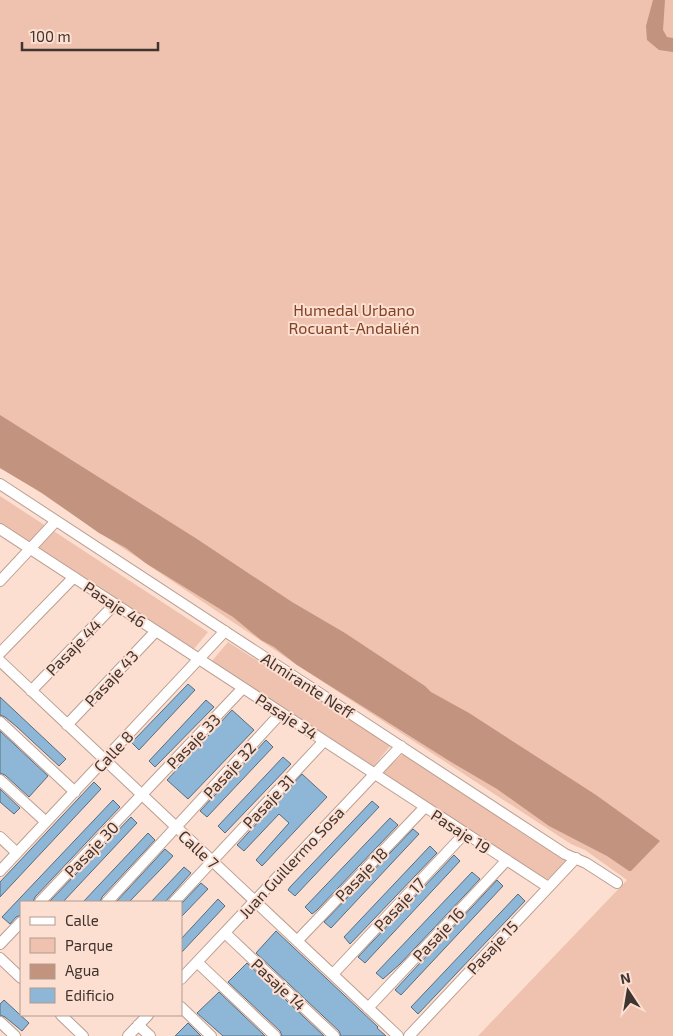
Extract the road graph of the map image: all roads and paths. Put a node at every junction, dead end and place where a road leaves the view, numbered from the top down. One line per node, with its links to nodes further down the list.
1 (0, 484): 2 (street, Almirante Neff)
2 (56, 521): 4 (street); 9 (street, Almirante Neff)
3 (0, 528): 4 (street, Pasaje 46)
4 (31, 548): 5 (street, Pasaje 46); 6 (street)
5 (74, 577): 7 (street, Pasaje 46); 10 (street)
6 (0, 581)
7 (115, 604): 8 (street, Pasaje 46); 14 (street, Pasaje 44)
8 (156, 631): 11 (street, Pasaje 46); 17 (street, Pasaje 43)
9 (225, 631): 11 (street, Calle 8); 19 (street, Almirante Neff)
10 (0, 654)
11 (200, 659): 13 (street, Pasaje 34); 20 (street, Calle 8)
12 (0, 662): 14 (street, Calle 7)
13 (243, 688): 15 (street, Pasaje 34); 24 (street, Pasaje 33)
14 (31, 691): 17 (street, Calle 7)
15 (281, 713): 18 (street, Pasaje 34); 27 (street, Pasaje 32)
16 (0, 722): 23 (street)
17 (67, 725): 20 (street, Calle 7)
18 (324, 741): 21 (street, Pasaje 34); 33 (street, Pasaje 31)
19 (400, 746): 21 (street, Juan Guillermo Sosa); 31 (street, Almirante Neff)
20 (104, 760): 23 (street, Calle 8); 24 (street, Calle 7)
21 (374, 774): 25 (street, Pasaje 19); 40 (street, Juan Guillermo Sosa)
22 (0, 780): 26 (street)
23 (75, 792): 26 (street, Calle 8)
24 (142, 795): 27 (street, Calle 7); 37 (street, Pasaje 30)
25 (425, 807): 28 (street, Pasaje 19); 43 (street, Pasaje 18)
26 (46, 822): 30 (street, Calle 8)
27 (176, 828): 33 (street, Calle 7); 38 (street, Pasaje 32)
28 (465, 833): 32 (street, Pasaje 19); 47 (street, Pasaje 17)
29 (0, 837): 30 (street)
30 (17, 853): 34 (street, Calle 8)
31 (576, 858): 35 (street, Almirante Neff); 36 (street, Pasaje 15)
32 (507, 860): 36 (street, Pasaje 19); 50 (street, Pasaje 16)
33 (213, 862): 39 (street, Pasaje 31); 40 (street, Calle 7)
34 (0, 871)
35 (617, 883)
36 (548, 887): 64 (street, Pasaje 15)
37 (41, 901)
38 (108, 901)
39 (175, 901)
40 (254, 901): 42 (street, Juan Guillermo Sosa); 43 (street, Calle 7)
41 (20, 923): 44 (street)
42 (225, 933): 46 (street, Juan Guillermo Sosa); 62 (street, Pasaje 14)
43 (297, 941): 47 (street, Calle 7)
44 (0, 944)
45 (0, 958): 48 (street)
46 (197, 962): 49 (street, Juan Guillermo Sosa); 61 (street)
47 (333, 974): 50 (street, Calle 7)
48 (20, 977)
49 (182, 978)
50 (368, 1008): 63 (street, Calle 7)
51 (182, 1009): 60 (street)
52 (64, 1016): 57 (street)
53 (147, 1016): 55 (street)
54 (0, 1022): 56 (street)
55 (138, 1025): 58 (street); 59 (street)
56 (15, 1036)
57 (83, 1036)
58 (128, 1036)
59 (150, 1036)
60 (211, 1036)
61 (275, 1036)
62 (334, 1036)
63 (398, 1036)
64 (408, 1036)

